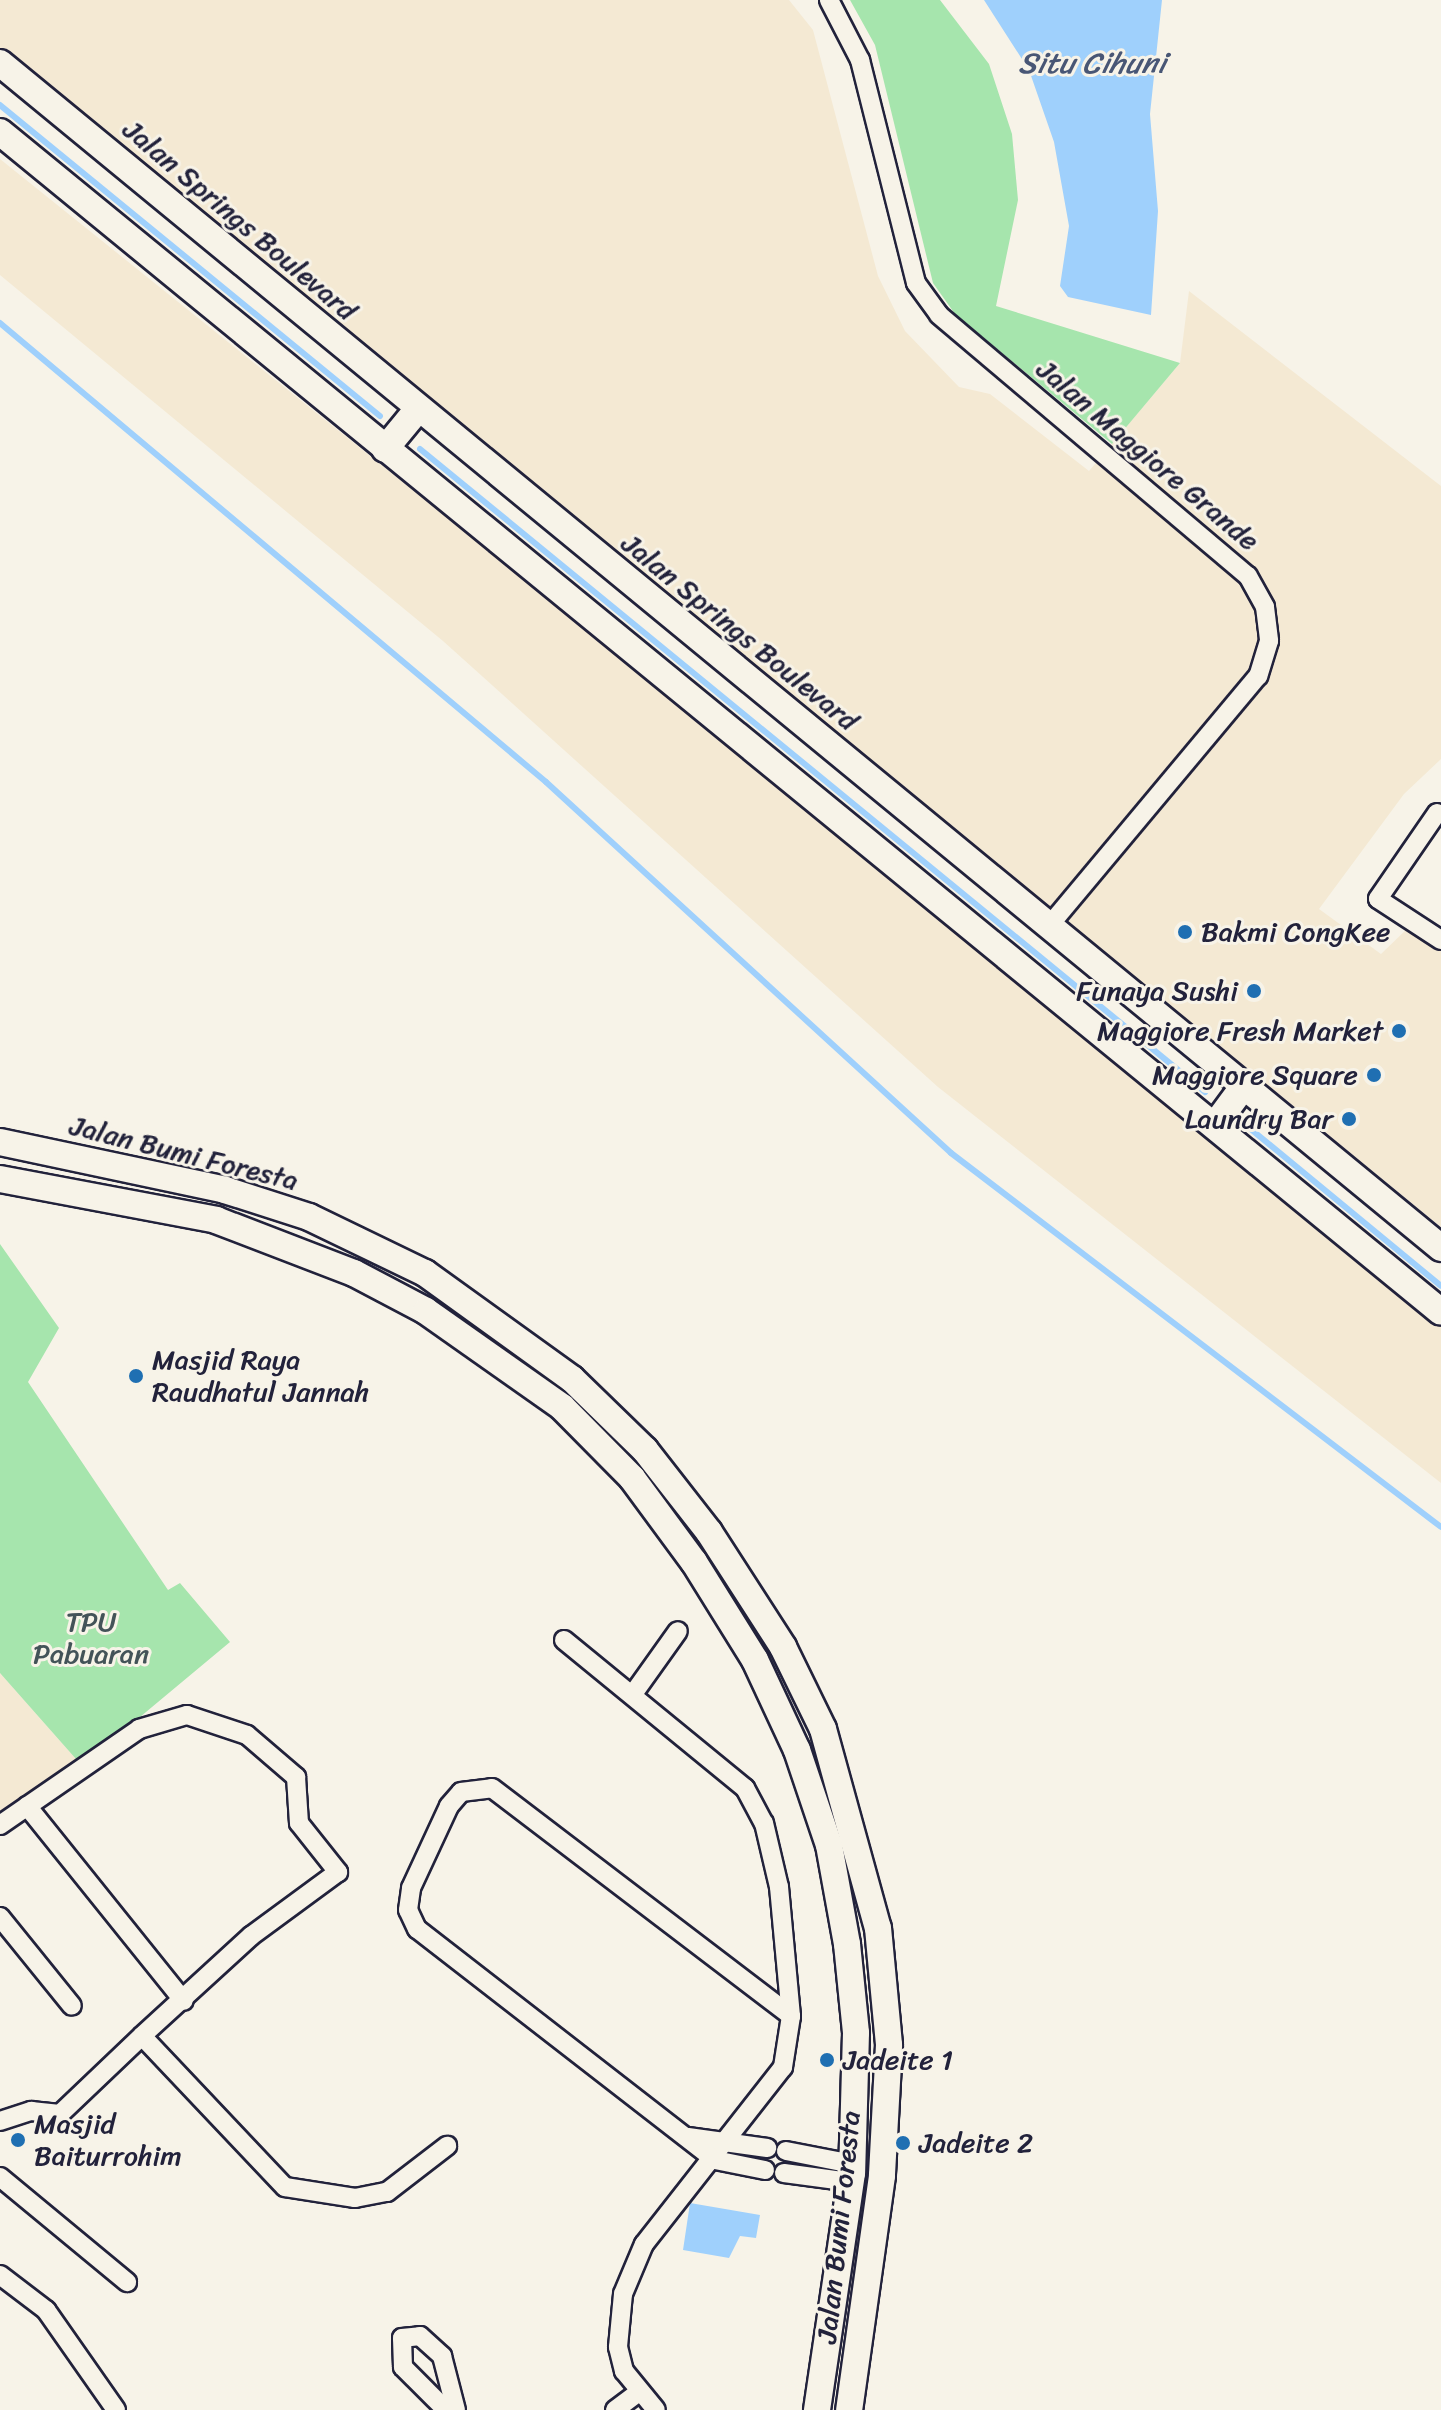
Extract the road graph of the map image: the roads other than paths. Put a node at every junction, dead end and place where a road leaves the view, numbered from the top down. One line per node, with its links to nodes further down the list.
1 (829, 0): 7 (street, Jalan Maggiore Grande)
2 (0, 63): 4 (main road, Jalan Springs Boulevard)
3 (0, 132): 5 (main road)
4 (418, 409): 5 (main road); 7 (main road, Jalan Springs Boulevard)
5 (385, 449): 10 (main road)
6 (1437, 813): 8 (street)
7 (1048, 927): 9 (main road, Jalan Springs Boulevard)
8 (1441, 940)
9 (1243, 1087): 10 (main road); 15 (main road, Jalan Springs Boulevard)
10 (1215, 1125): 16 (main road)
11 (0, 1142): 12 (main road, Jalan Bumi Foresta)
12 (120, 1167): 14 (main road); 37 (main road, Jalan Bumi Foresta)
13 (0, 1179): 14 (main road, Jalan Bumi Foresta)
14 (114, 1201): 36 (main road, Jalan Bumi Foresta)
15 (1441, 1248)
16 (1441, 1312)
17 (678, 1631): 19 (street)
18 (564, 1640): 19 (street)
19 (633, 1694): 25 (street)
20 (27, 1806): 21 (street); 23 (street); 23 (street)
21 (0, 1825)
22 (0, 1917): 24 (street)
23 (184, 2001): 26 (street)
24 (72, 2006)
25 (791, 2016): 28 (street); 29 (street)
26 (142, 2036): 27 (street); 30 (street)
27 (0, 2121)
28 (688, 2137): 29 (street); 33 (street)
29 (729, 2141): 31 (street); 33 (street)
30 (447, 2146)
31 (767, 2148)
32 (786, 2151): 36 (street)
33 (715, 2160): 34 (street); 41 (street)
34 (765, 2170)
35 (784, 2173): 36 (street)
36 (852, 2173): 37 (main road); 47 (main road, Jalan Bumi Foresta)
37 (882, 2176): 48 (main road, Jalan Bumi Foresta)
38 (0, 2177): 40 (street)
39 (0, 2275): 42 (street)
40 (127, 2282)
41 (640, 2391): 45 (street); 46 (street)
42 (116, 2410)
43 (446, 2410): 44 (street)
44 (456, 2410)
45 (615, 2410)
46 (656, 2410)
47 (817, 2410)
48 (849, 2410)

